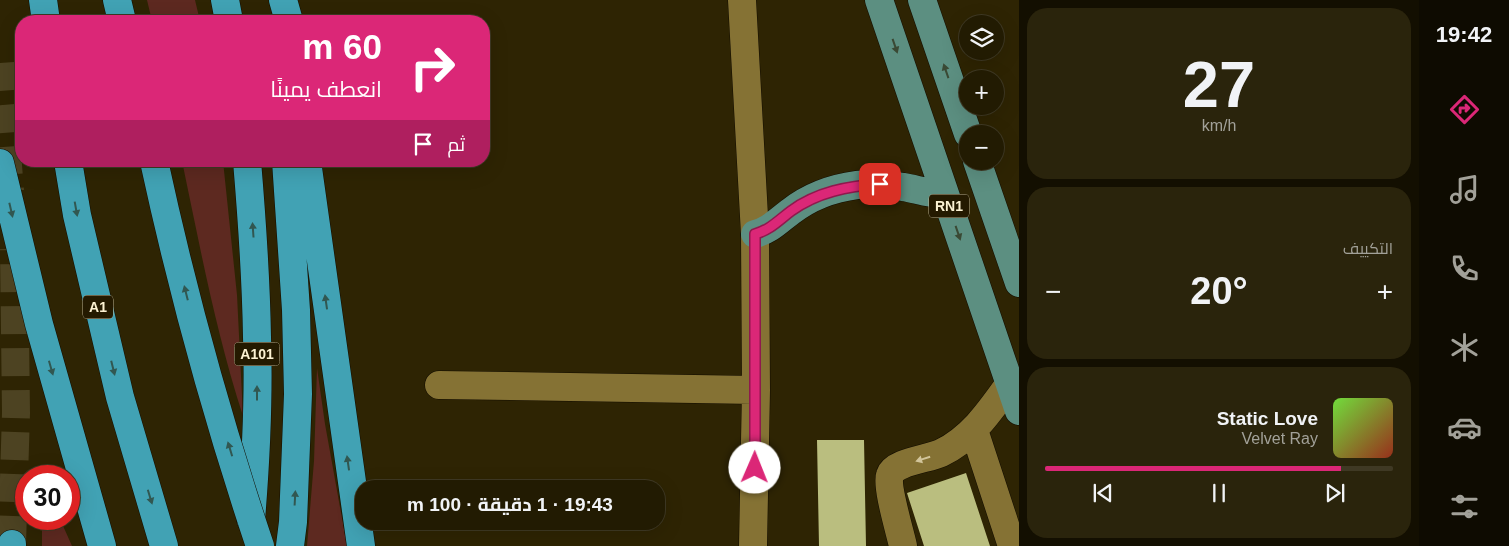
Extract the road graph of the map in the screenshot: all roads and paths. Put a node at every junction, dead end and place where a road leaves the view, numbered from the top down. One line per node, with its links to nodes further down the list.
1 (43, 0): 9 (highway)
2 (117, 0): 10 (highway)
3 (225, 0): 11 (highway)
4 (266, 0): 12 (highway)
5 (283, 0): 13 (highway)
6 (742, 0): 23 (street)
7 (879, 0): 22 (main road, RN1, one-way to 22)
8 (922, 0): 14 (main road, one-way to 8)
9 (45, 15)
10 (121, 15)
11 (228, 15)
12 (269, 15)
13 (287, 15)
14 (965, 125)
15 (0, 163): 31 (highway, one-way to 31)
16 (69, 167): 32 (highway, A1, one-way to 32)
17 (155, 167): 34 (highway, one-way to 17, bridge)
18 (247, 167): 33 (highway, A101, one-way to 18)
19 (286, 167): 35 (highway, one-way to 19)
20 (308, 167): 36 (highway, one-way to 20)
21 (981, 170): 24 (main road, RN1)
22 (944, 192): 23 (main road); 26 (main road, RN1, one-way to 26)
23 (755, 234): 28 (street)
24 (1011, 234): 25 (main road, RN1)
25 (1019, 283)
26 (1010, 383): 29 (main road, RN1); 30 (street)
27 (439, 385): 28 (street)
28 (756, 390): 37 (street)
29 (1019, 412)
30 (968, 436): 38 (street, one-way to 38); 39 (street); 40 (street)
31 (102, 546)
32 (164, 546)
33 (249, 546)
34 (260, 546)
35 (290, 546)
36 (360, 546)
37 (754, 546)
38 (903, 546)
39 (995, 546)
40 (1012, 546)

